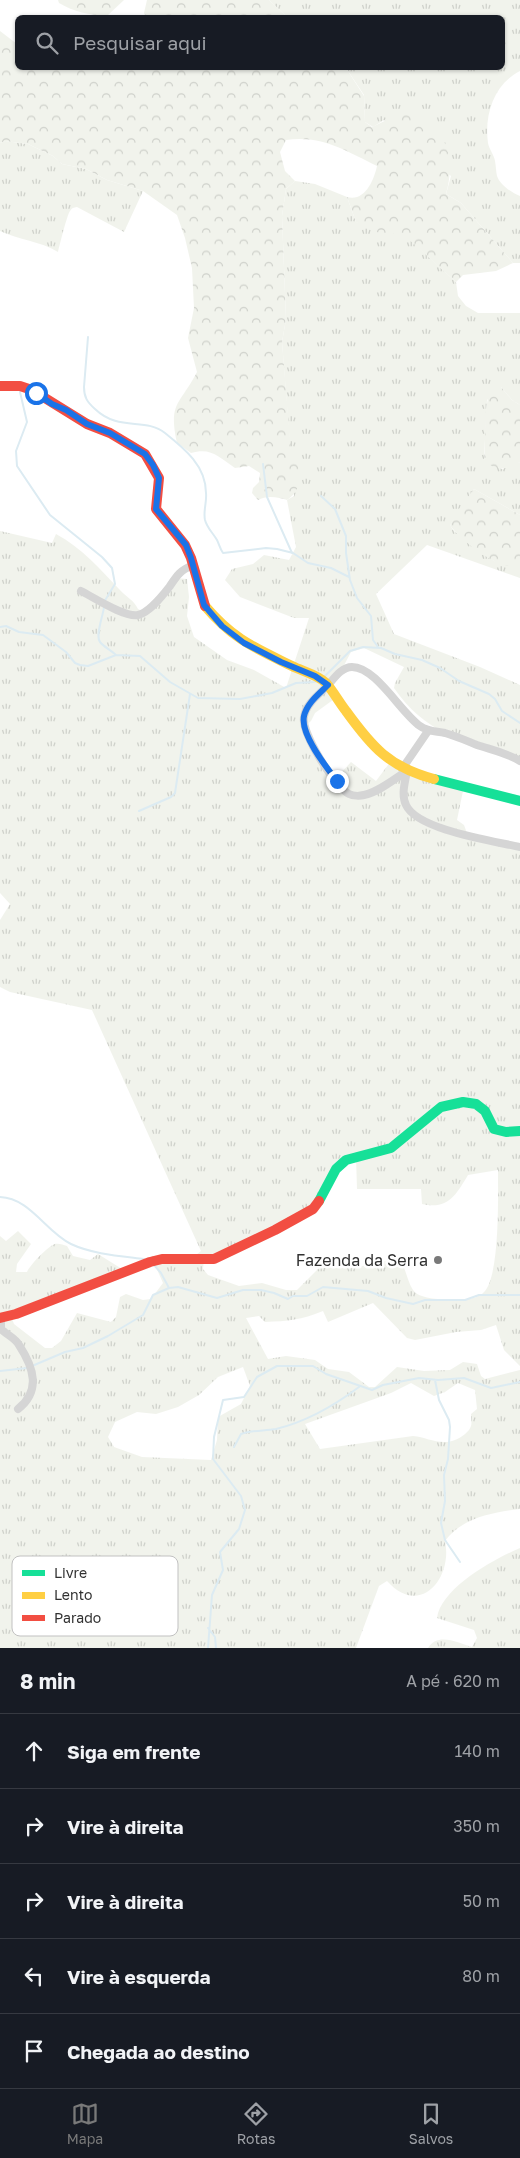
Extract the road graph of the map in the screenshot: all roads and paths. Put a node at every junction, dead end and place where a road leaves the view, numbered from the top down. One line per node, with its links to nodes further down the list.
1 (0, 386): 2 (street)
2 (192, 566): 3 (street); 4 (street)
3 (81, 591)
4 (328, 685): 5 (street); 7 (street); 7 (street)
5 (428, 731): 6 (street); 7 (street)
6 (520, 761)
7 (404, 770): 8 (street); 9 (street)
8 (520, 801)
9 (520, 847)
10 (520, 1131): 11 (street)
11 (0, 1318): 12 (street)
12 (18, 1409)

